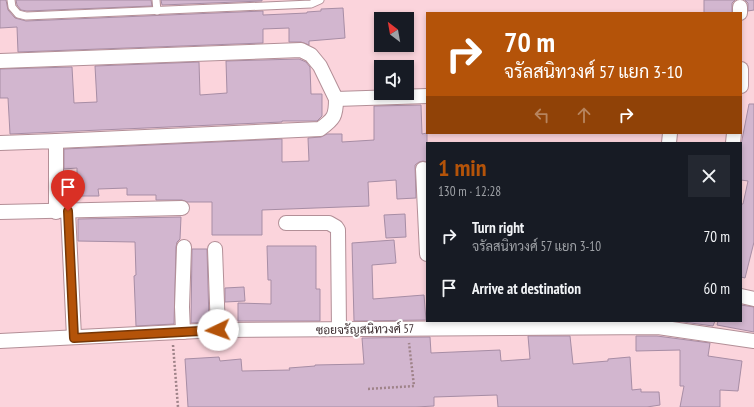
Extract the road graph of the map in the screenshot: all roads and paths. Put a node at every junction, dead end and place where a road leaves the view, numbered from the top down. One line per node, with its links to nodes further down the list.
1 (11, 0): 4 (lane)
2 (156, 0): 4 (lane)
3 (320, 0): 4 (lane)
4 (157, 11)
5 (0, 61): 6 (street)
6 (333, 91): 7 (street); 8 (street)
7 (426, 96)
8 (56, 141): 9 (street); 12 (street)
9 (0, 143)
10 (423, 169): 15 (street)
11 (182, 208): 12 (street)
12 (62, 211): 13 (street); 25 (street)
13 (0, 212)
14 (286, 223): 22 (street)
15 (426, 233)
16 (184, 247): 24 (street)
17 (215, 250): 23 (street)
18 (742, 296): 19 (street)
19 (754, 299)
20 (430, 325): 21 (street, ซอยจรัญสนิทวงศ์ 57); 27 (street, ซอยจรัญสนิทวงศ์ 57)
21 (407, 328): 22 (street, ซอยจรัญสนิทวงศ์ 57); 28 (path)
22 (339, 329): 23 (street, ซอยจรัญสนิทวงศ์ 57)
23 (218, 330): 24 (street, ซอยจรัญสนิทวงศ์ 57)
24 (177, 332): 25 (street, ซอยจรัญสนิทวงศ์ 57); 29 (path)
25 (74, 338): 26 (street, ซอยจรัญสนิทวงศ์ 57)
26 (0, 341)
27 (754, 342)
28 (368, 389)
29 (178, 407)

